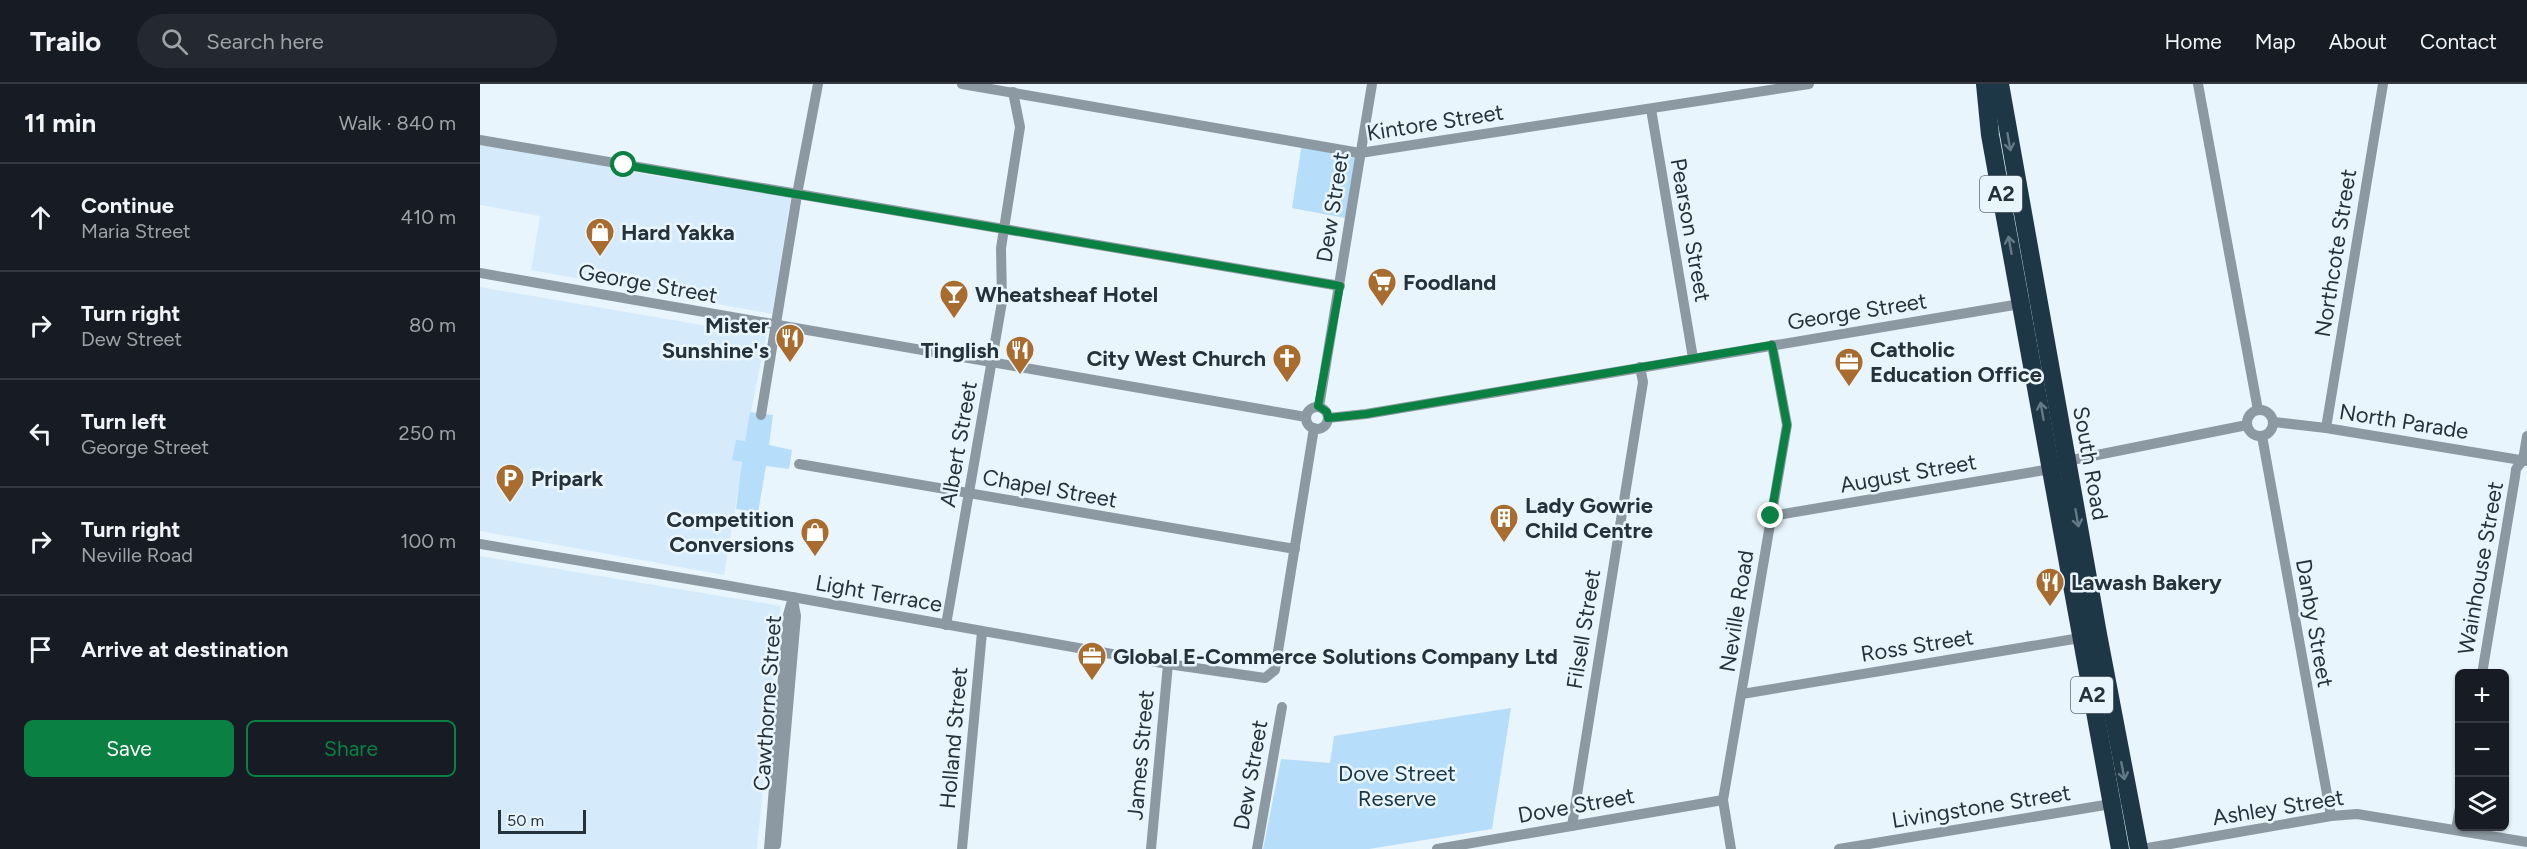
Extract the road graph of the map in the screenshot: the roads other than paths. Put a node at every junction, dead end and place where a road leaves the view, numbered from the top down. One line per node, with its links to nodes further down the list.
1 (818, 84): 13 (street)
2 (962, 84): 9 (street, Kintore Street)
3 (1372, 84): 12 (street, Dew Street)
4 (1809, 84): 10 (street, Kintore Street)
5 (1985, 84): 17 (highway, South Road / A2, one-way to 5)
6 (2000, 84): 17 (highway, South Road / A2, one-way to 17)
7 (2198, 84): 24 (street)
8 (2383, 84): 31 (street, Northcote Street)
9 (1009, 89): 12 (street, Kintore Street); 14 (street, Albert Street)
10 (1651, 108): 12 (street, Kintore Street); 20 (street, Pearson Street)
11 (480, 140): 13 (street)
12 (1360, 153): 16 (street, Dew Street)
13 (797, 194): 14 (street); 18 (street)
14 (1004, 230): 16 (street); 21 (street, Albert Street)
15 (480, 273): 18 (street, George Street)
16 (1340, 286): 23 (street, Dew Street)
17 (2029, 303): 19 (street, George Street); 36 (highway, South Road / A2)
18 (777, 325): 21 (street, George Street); 25 (street)
19 (1772, 345): 20 (street, George Street); 38 (street, Neville Road)
20 (1693, 358): 22 (street, George Street)
21 (993, 362): 26 (street, George Street); 37 (street, Albert Street)
22 (1640, 368): 27 (street, George Street); 52 (street, Filsell Street)
23 (1318, 406): 26 (street); 27 (street)
24 (2258, 410): 28 (street); 29 (street)
25 (761, 415)
26 (1306, 417): 30 (street)
27 (1328, 418): 30 (street)
28 (2274, 422): 31 (street, North Parade); 32 (street)
29 (2247, 425): 32 (street); 36 (street)
30 (1314, 428): 40 (street)
31 (2326, 428): 34 (street, North Parade)
32 (2262, 436): 51 (street, Danby Street)
33 (2527, 436): 34 (street, Wainhouse Street)
34 (2525, 460): 46 (street, Wainhouse Street)
35 (799, 464): 37 (street, Chapel Street)
36 (2059, 465): 38 (street, August Street); 44 (highway, South Road / A2)
37 (970, 494): 40 (street, Chapel Street); 42 (street, Albert Street)
38 (1771, 516): 47 (street, Neville Road)
39 (480, 544): 41 (street, Light Terrace)
40 (1295, 549): 45 (street, Light Terrace)
41 (793, 597): 42 (street, Light Terrace); 56 (street, Cawthorne Street); 57 (street, Cawthorne Street)
42 (946, 625): 43 (street, Light Terrace)
43 (982, 632): 45 (street, Light Terrace); 58 (street, Holland Street)
44 (2090, 636): 47 (street, Ross Street); 50 (highway, South Road / A2)
45 (1168, 664): 59 (street, James Street)
46 (2483, 669)
47 (1742, 694): 49 (street, Neville Road)
48 (1282, 707): 60 (street, Dew Street)
49 (1723, 800): 52 (street, Dove Street); 62 (street, Neville Road)
50 (2120, 803): 63 (street, Livingstone Street); 64 (highway, South Road / A2); 65 (highway, South Road / A2)
51 (2331, 816): 53 (street, Ashley Street); 65 (street, Ashley Street)
52 (1572, 826): 61 (street, Dove Street)
53 (2455, 830)
54 (2462, 831): 55 (street, Ashley Street)
55 (2527, 842)
56 (769, 849)
57 (776, 849)
58 (962, 849)
59 (1151, 849)
60 (1257, 849)
61 (1437, 849)
62 (1731, 849)
63 (1839, 849)
64 (2120, 849)
65 (2141, 849)

